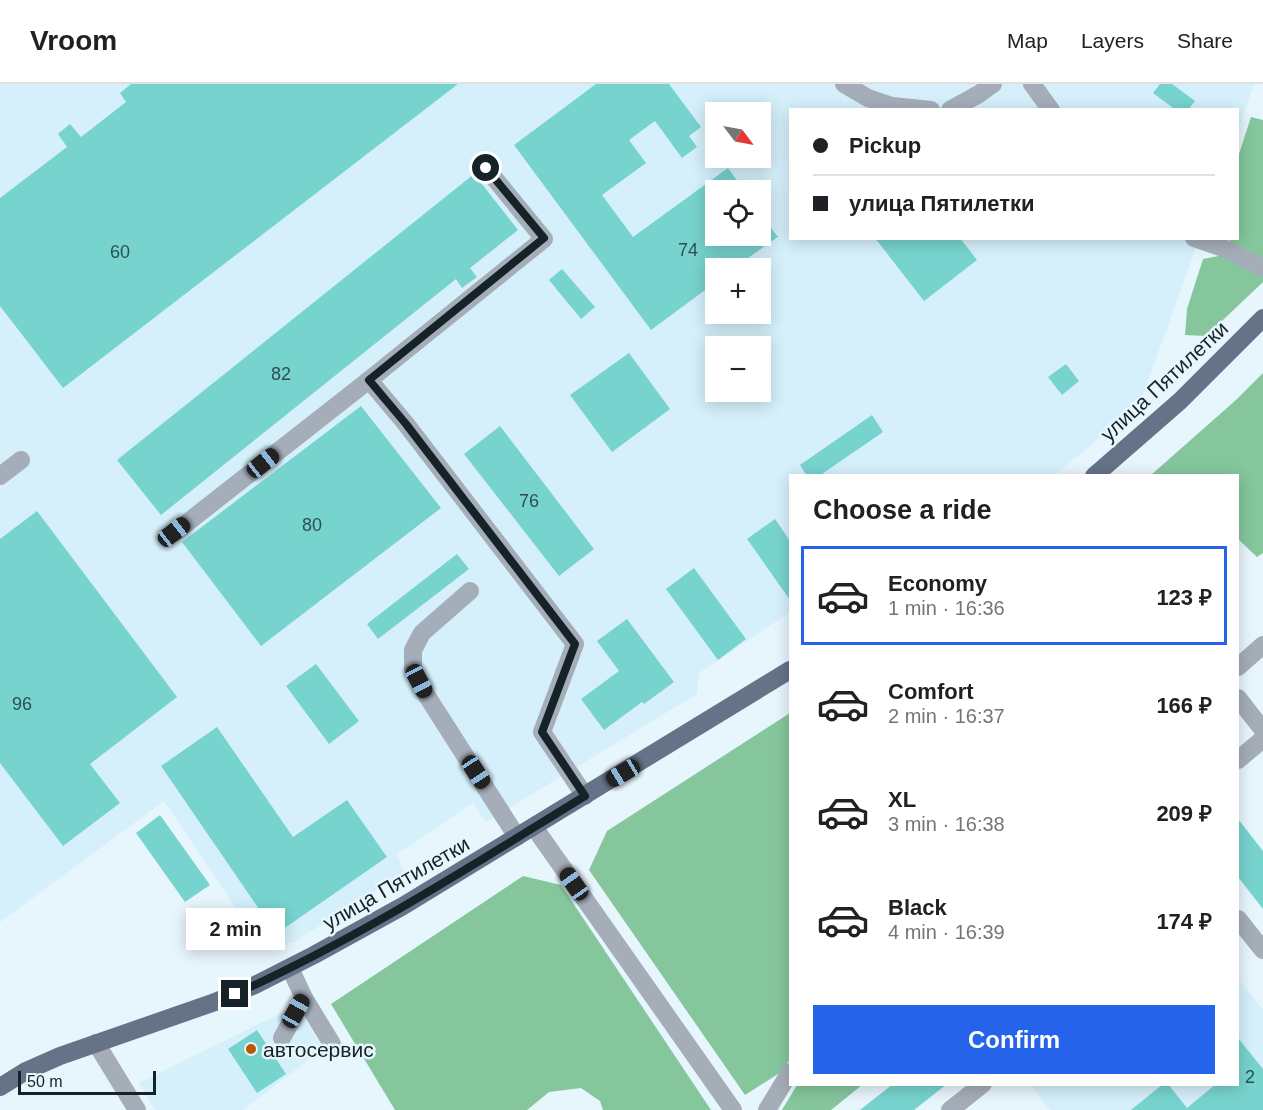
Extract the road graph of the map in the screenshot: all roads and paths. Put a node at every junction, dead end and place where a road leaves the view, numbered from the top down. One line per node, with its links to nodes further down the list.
1 (844, 84): 4 (street)
2 (993, 84): 5 (street)
3 (1032, 84): 6 (street)
4 (912, 108)
5 (954, 108)
6 (1050, 108)
7 (486, 168): 11 (street)
8 (1200, 240): 9 (street)
9 (1263, 268)
10 (1263, 318): 13 (main road, улица Пятилетки)
11 (369, 380): 15 (street); 24 (street)
12 (21, 460): 14 (street)
13 (1096, 474)
14 (0, 476)
15 (174, 532)
16 (470, 591): 26 (street)
17 (1263, 645): 18 (street)
18 (1239, 666)
19 (789, 671): 24 (main road, улица Пятилетки)
20 (1239, 699): 21 (street)
21 (1263, 730)
22 (1263, 739): 23 (street)
23 (1239, 759)
24 (585, 796): 25 (main road, улица Пятилетки)
25 (534, 827): 26 (main road, улица Пятилетки); 38 (street)
26 (517, 837): 29 (main road, улица Пятилетки)
27 (1239, 920): 28 (street)
28 (1263, 950)
29 (290, 968): 30 (street); 32 (main road, улица Пятилетки)
30 (304, 998): 31 (street); 33 (street)
31 (282, 1038)
32 (96, 1043): 36 (main road, улица Пятилетки); 37 (street)
33 (332, 1044)
34 (789, 1074): 39 (street)
35 (980, 1086): 40 (street)
36 (0, 1087)
37 (137, 1110)
38 (733, 1110)
39 (767, 1110)
40 (950, 1110)

